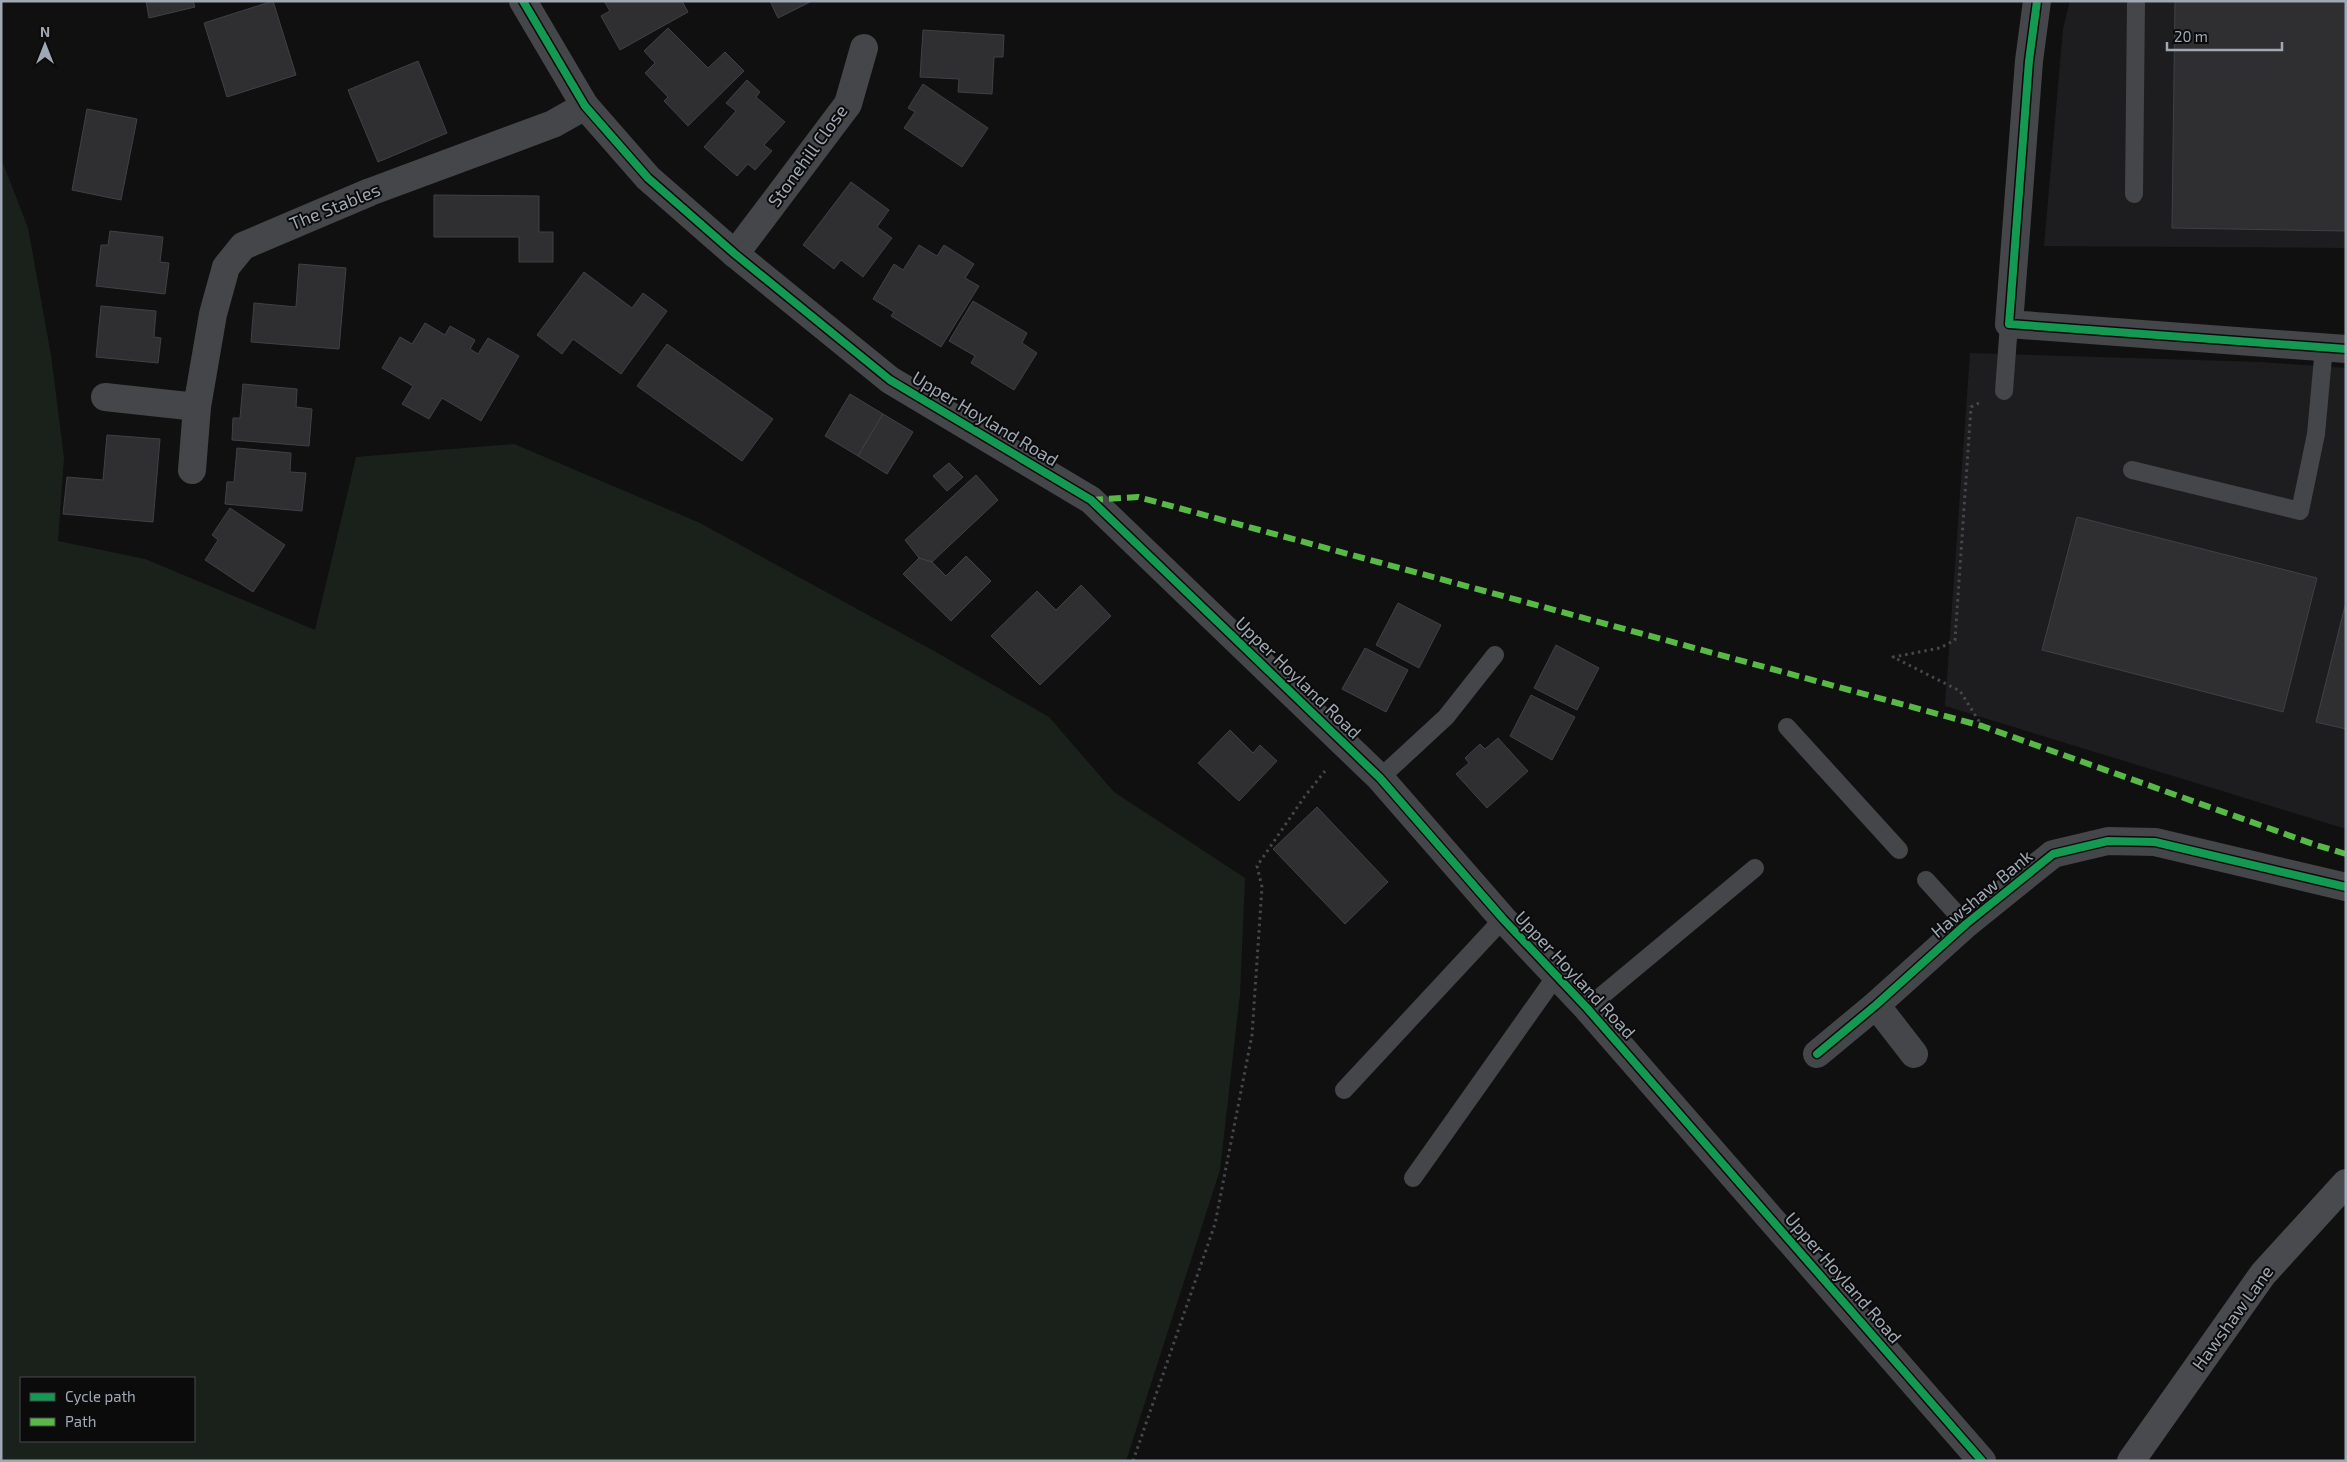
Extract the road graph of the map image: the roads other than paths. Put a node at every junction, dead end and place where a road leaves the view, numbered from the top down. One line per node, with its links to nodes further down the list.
1 (524, 1): 5 (street, Upper Hoyland Road)
2 (2037, 1): 8 (street)
3 (2136, 1): 6 (lane)
4 (864, 48): 7 (street, Stonehill Close)
5 (584, 106): 7 (street, Upper Hoyland Road); 12 (street, The Stables)
6 (2134, 194)
7 (735, 254): 17 (street, Upper Hoyland Road)
8 (2009, 324): 9 (street); 10 (lane)
9 (2335, 348): 14 (lane)
10 (2004, 391)
11 (105, 397): 12 (street)
12 (197, 407): 13 (street, The Stables)
13 (192, 470)
14 (2132, 470)
15 (1495, 655): 17 (lane)
16 (1787, 727): 18 (lane)
17 (1380, 778): 22 (street, Upper Hoyland Road)
18 (1899, 850)
19 (1755, 868): 26 (lane)
20 (1926, 880): 23 (lane)
21 (2346, 887): 23 (street, Hawshaw Bank)
22 (1503, 919): 24 (street, Upper Hoyland Road); 29 (lane)
23 (1966, 924): 25 (street, Hawshaw Bank)
24 (1556, 976): 26 (street, Upper Hoyland Road); 30 (lane)
25 (1876, 1005): 27 (street, Hawshaw Bank); 28 (street)
26 (1587, 1008): 32 (street, Upper Hoyland Road)
27 (1817, 1054)
28 (1914, 1054)
29 (1344, 1090)
30 (1413, 1178)
31 (2346, 1183): 33 (main road, Hawshaw Lane)
32 (1982, 1461)
33 (2131, 1461)

